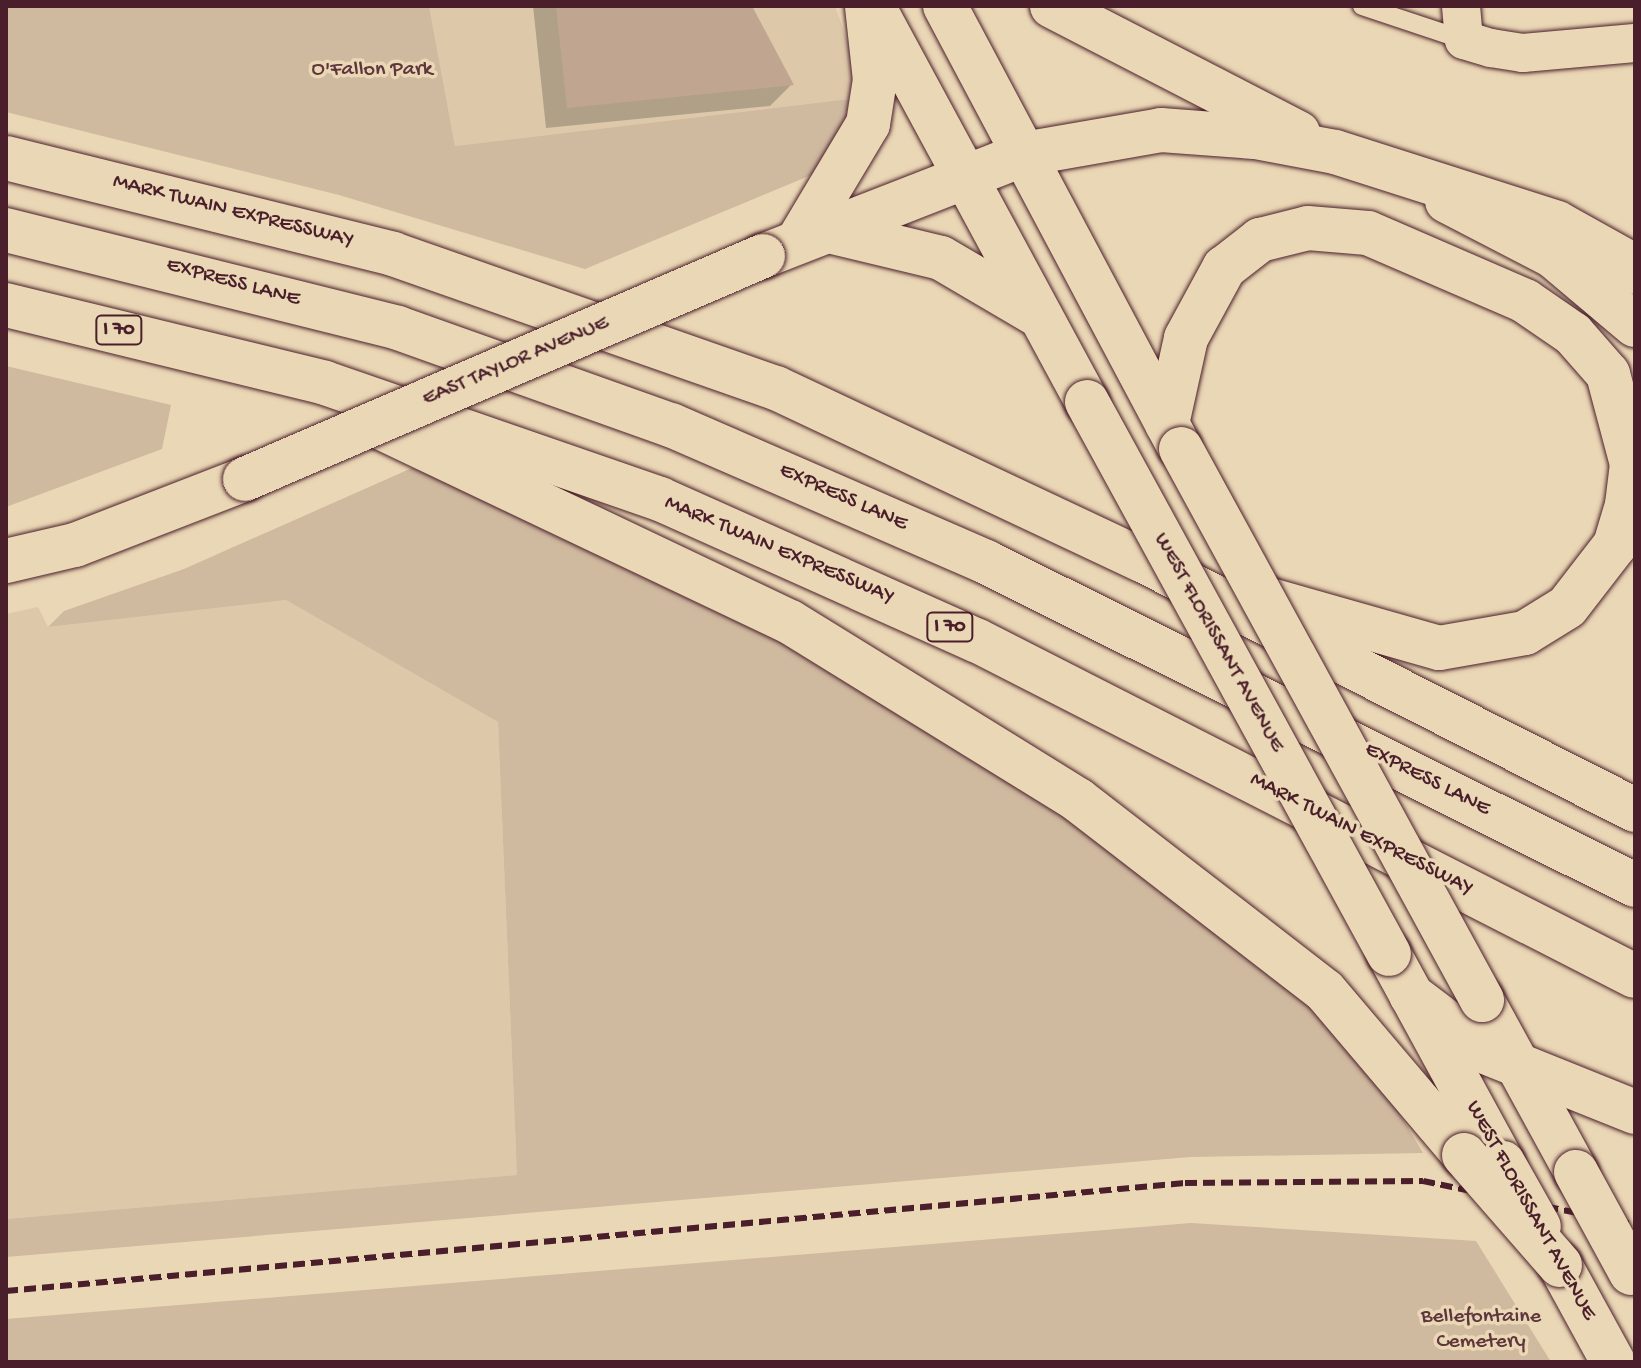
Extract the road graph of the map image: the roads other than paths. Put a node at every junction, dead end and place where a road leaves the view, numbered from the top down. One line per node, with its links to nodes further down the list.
1 (867, 6): 14 (main road)
2 (873, 6): 11 (main road, WEST FLORISSANT AVENUE)
3 (945, 6): 9 (main road)
4 (1052, 6): 8 (main road)
5 (1362, 6): 6 (lane)
6 (1462, 23): 7 (street)
7 (1635, 43)
8 (1335, 152): 9 (main road, EAST TAYLOR AVENUE); 12 (main road)
9 (1024, 154): 11 (main road, EAST TAYLOR AVENUE); 20 (main road)
10 (6, 158): 21 (main road, MARK TWAIN EXPRESSWAY)
11 (963, 175): 14 (main road, EAST TAYLOR AVENUE); 17 (main road, WEST FLORISSANT AVENUE)
12 (1409, 181): 15 (main road); 18 (main road)
13 (6, 230): 24 (main road, EXPRESS LANE)
14 (796, 242): 17 (main road); 22 (main road, EAST TAYLOR AVENUE, bridge)
15 (1632, 267)
16 (6, 305): 19 (main road, MARK TWAIN EXPRESSWAY / I 70)
17 (1040, 316): 26 (main road, WEST FLORISSANT AVENUE, bridge)
18 (1635, 325)
19 (231, 357): 25 (main road, MARK TWAIN EXPRESSWAY / I 70); 29 (main road)
20 (1174, 437): 21 (main road); 27 (main road, bridge)
21 (1142, 560): 23 (main road, MARK TWAIN EXPRESSWAY)
22 (6, 561)
23 (1635, 810)
24 (1635, 885)
25 (1635, 976)
26 (1411, 995): 27 (main road); 29 (main road, WEST FLORISSANT AVENUE)
27 (1518, 1068): 28 (main road); 30 (main road, bridge)
28 (1635, 1112)
29 (1484, 1159): 31 (main road, WEST FLORISSANT AVENUE, bridge)
30 (1633, 1278)
31 (1613, 1362)

